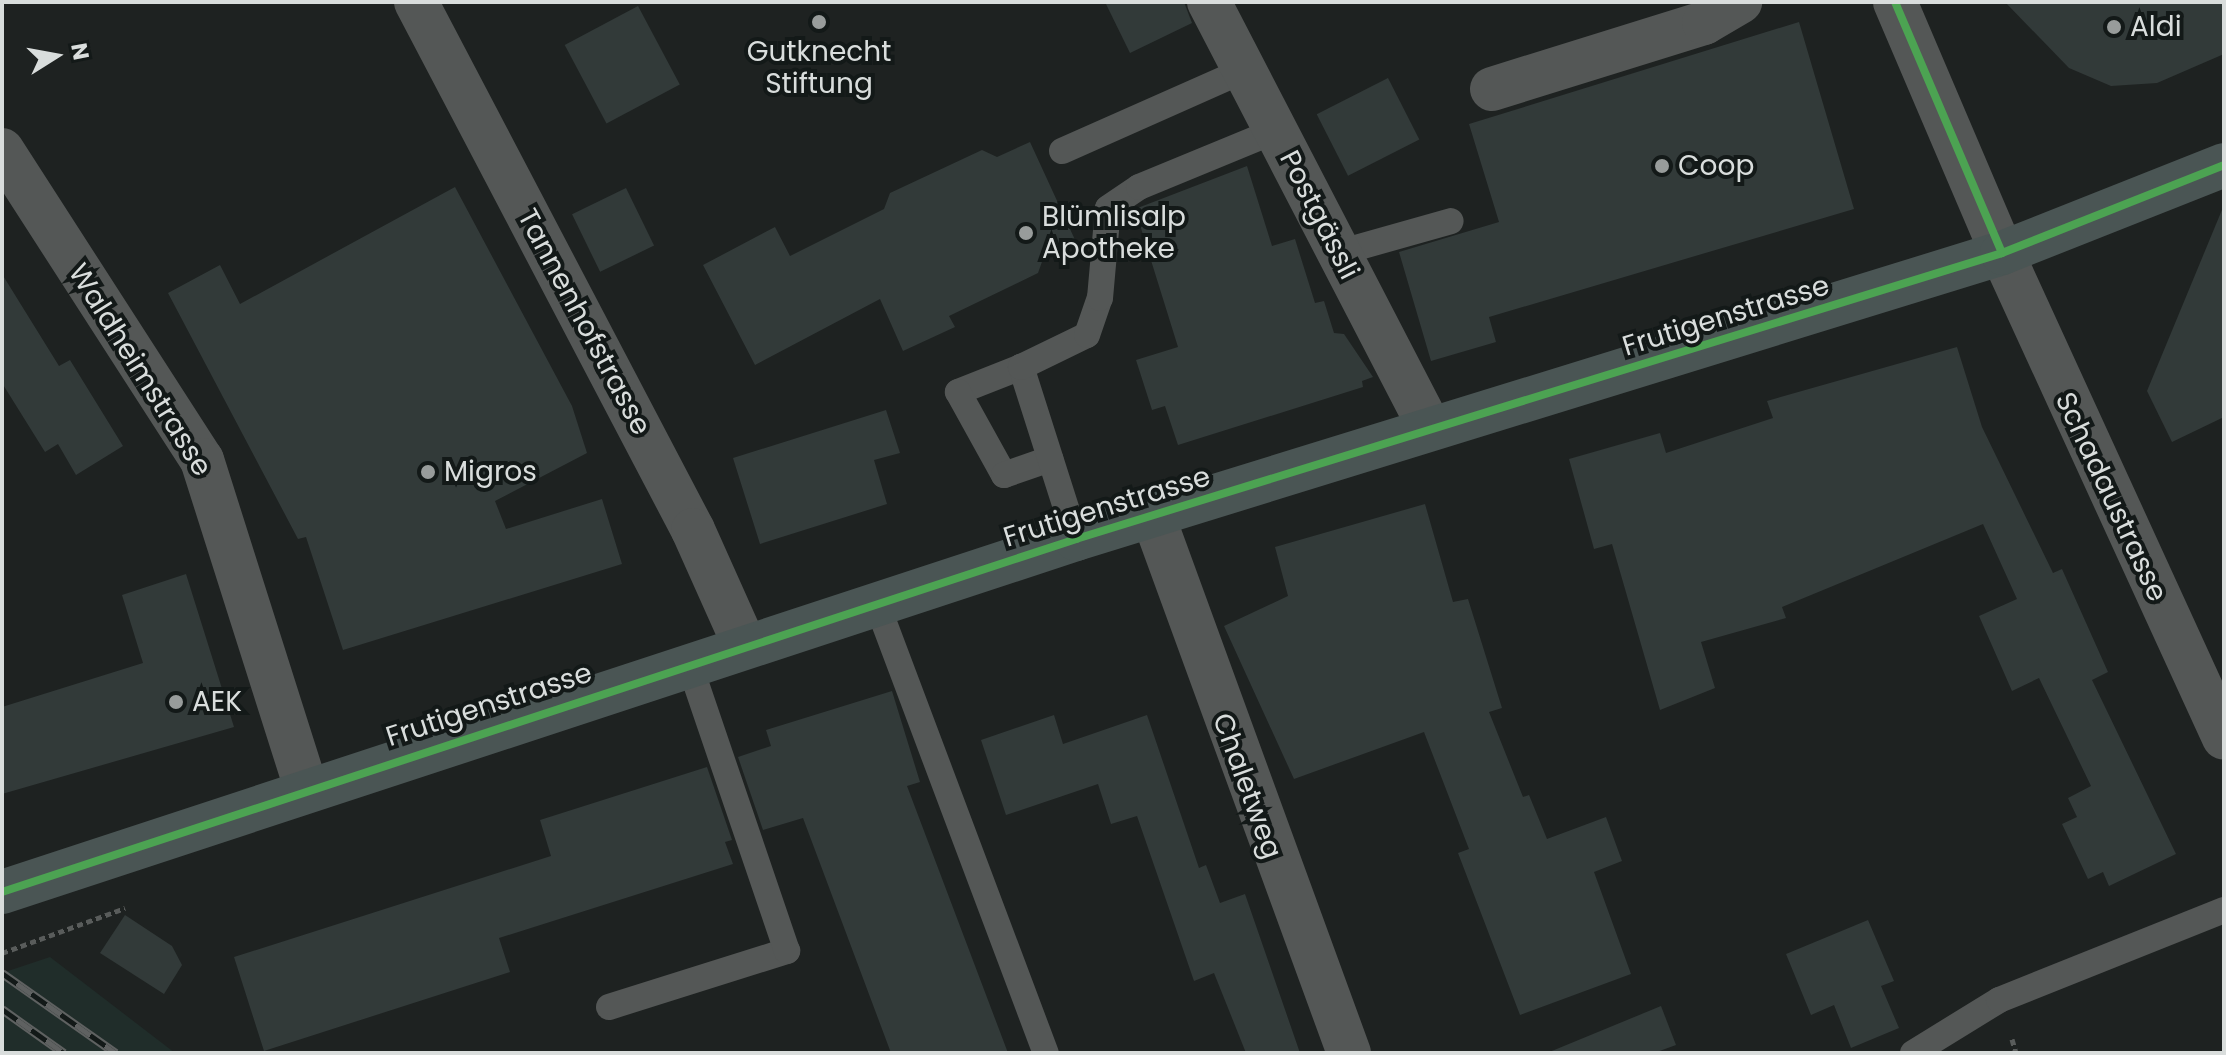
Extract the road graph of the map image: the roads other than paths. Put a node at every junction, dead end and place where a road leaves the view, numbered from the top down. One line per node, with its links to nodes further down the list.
1 (416, 2): 20 (street, Tannenhofstrasse)
2 (1209, 2): 5 (street, Postgässli)
3 (1740, 2): 6 (street)
4 (1895, 2): 13 (street, Schadaustrasse)
5 (1245, 70): 7 (street, Postgässli); 9 (lane)
6 (1492, 89)
7 (1275, 131): 12 (street, Postgässli); 14 (lane)
8 (2, 150): 23 (street, Waldheimstrasse)
9 (1062, 151)
10 (2224, 165): 13 (main road, Frutigenstrasse)
11 (1451, 221): 12 (lane)
12 (1338, 253): 15 (street, Postgässli)
13 (2002, 253): 15 (main road, Frutigenstrasse); 22 (street, Schadaustrasse)
14 (1021, 367): 16 (lane); 16 (lane)
15 (1430, 428): 17 (main road, Frutigenstrasse)
16 (1050, 459): 18 (lane)
17 (1153, 516): 18 (main road, Frutigenstrasse); 28 (street, Chaletweg)
18 (1076, 539): 19 (main road, Frutigenstrasse)
19 (877, 604): 20 (main road, Frutigenstrasse); 27 (lane)
20 (745, 646): 21 (main road, Frutigenstrasse)
21 (689, 663): 23 (main road, Frutigenstrasse); 26 (lane)
22 (2224, 738)
23 (306, 787): 24 (main road, Frutigenstrasse)
24 (4, 887)
25 (2224, 910): 29 (lane)
26 (609, 1007)
27 (1046, 1053)
28 (1349, 1053)
29 (1913, 1053)

